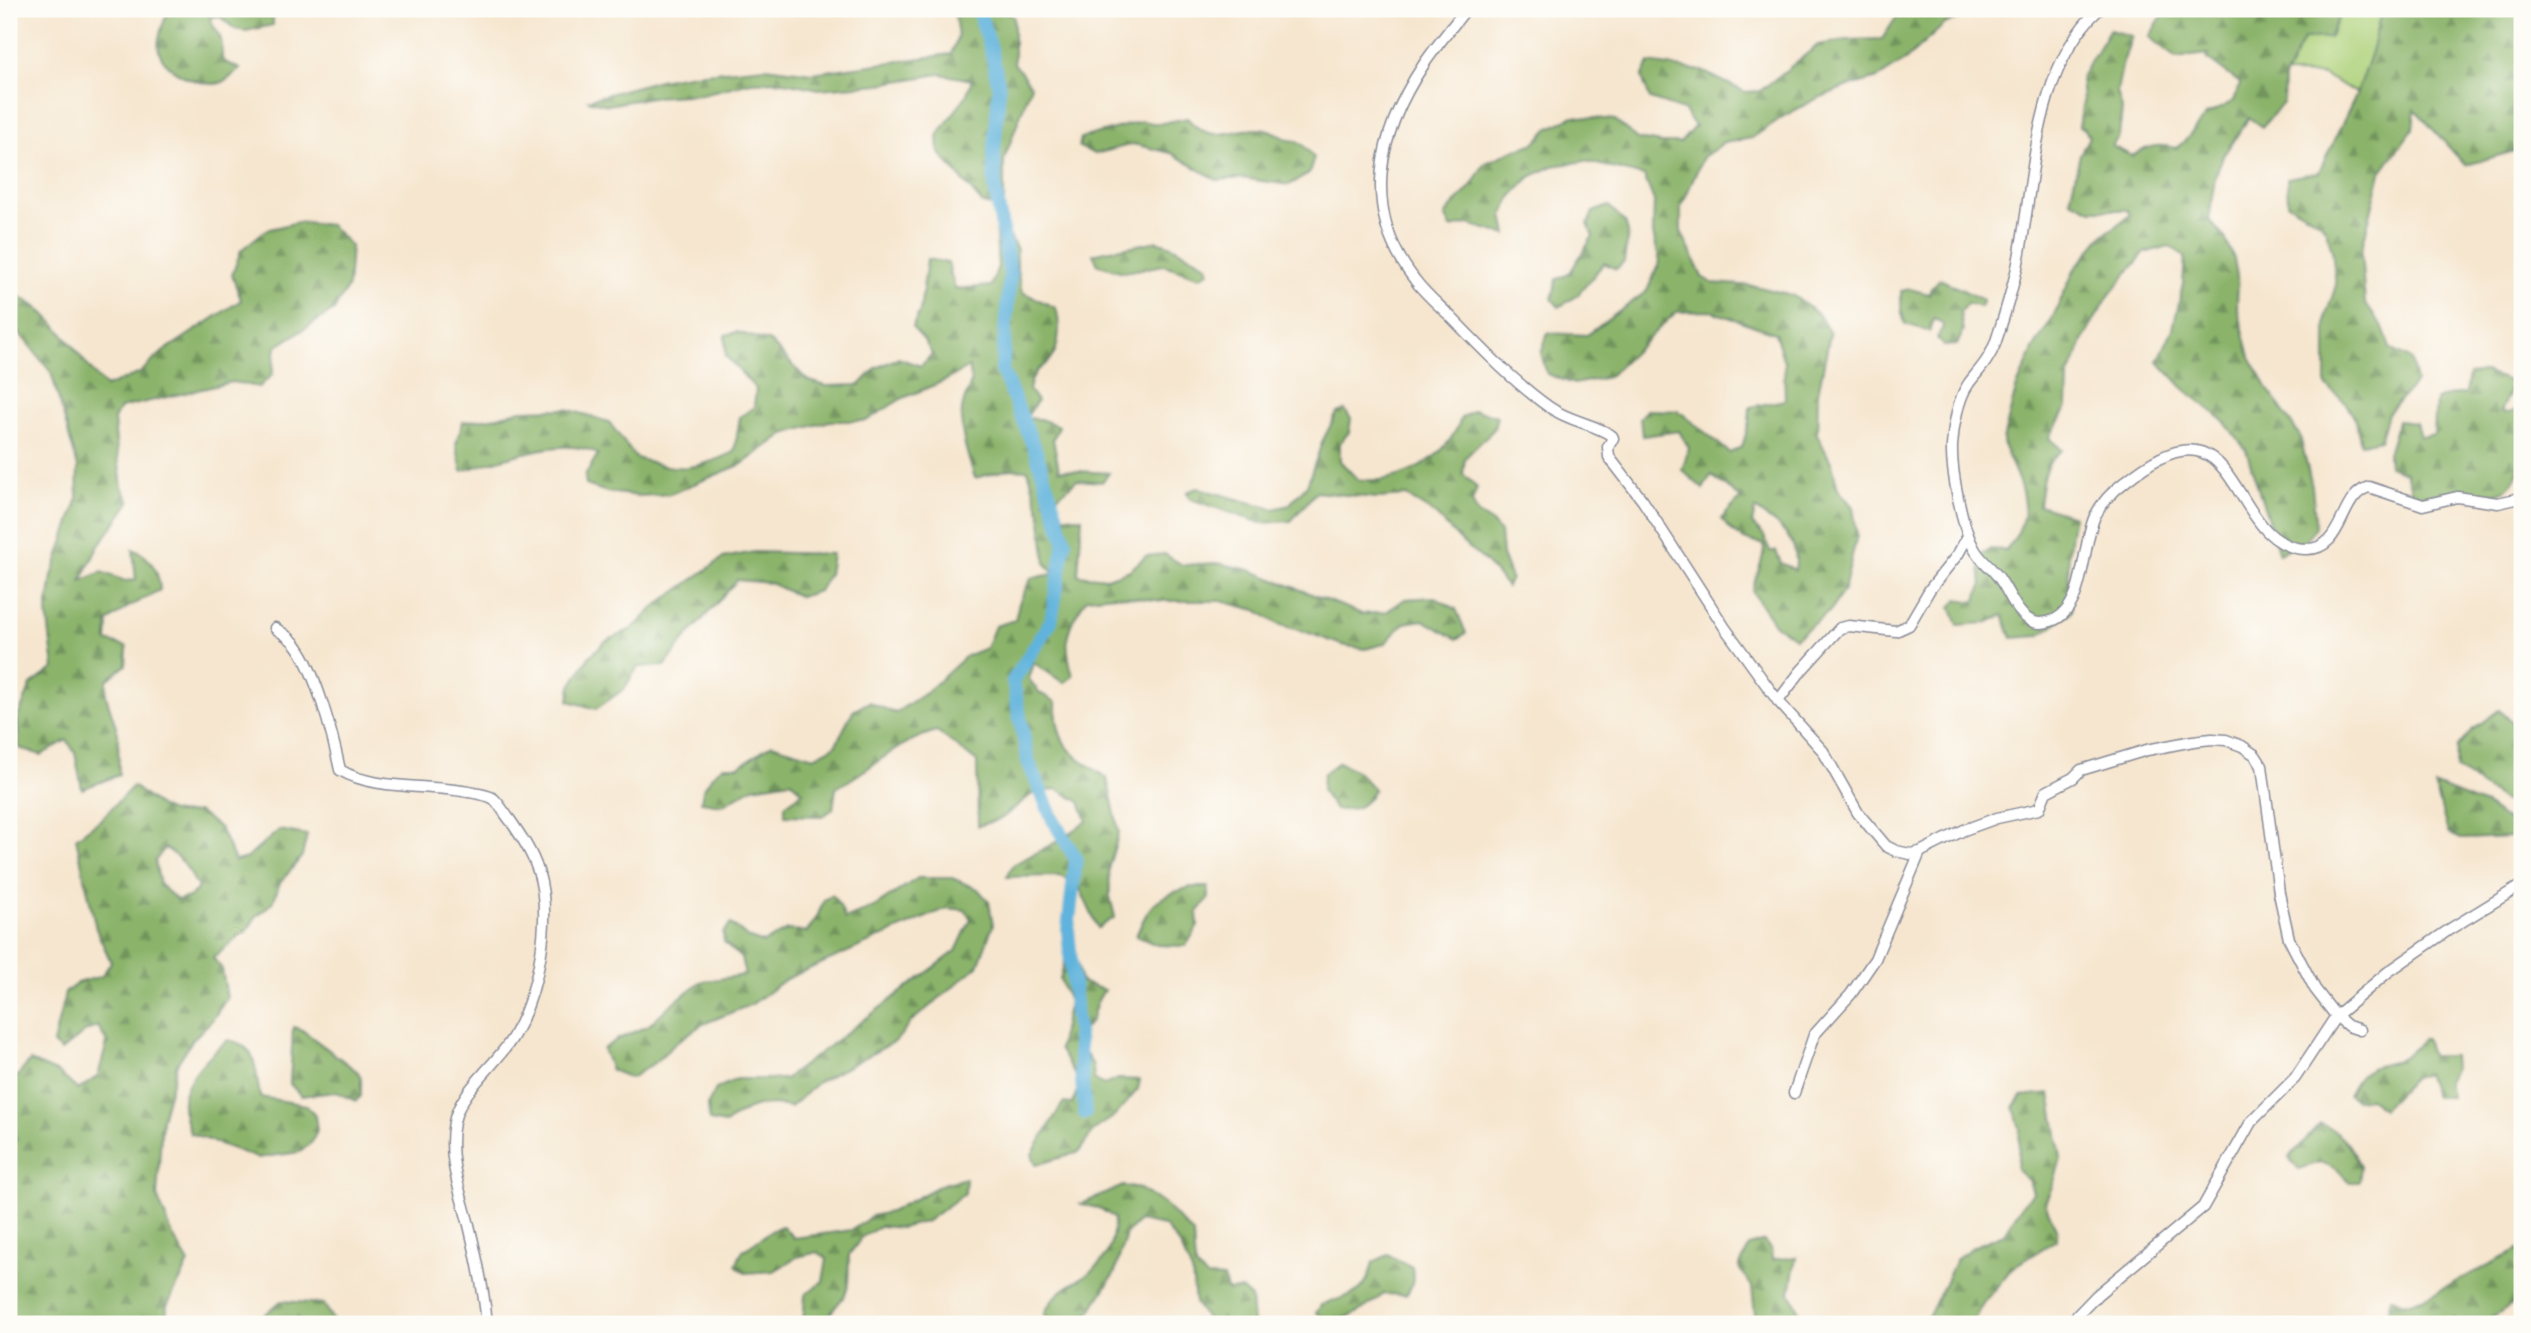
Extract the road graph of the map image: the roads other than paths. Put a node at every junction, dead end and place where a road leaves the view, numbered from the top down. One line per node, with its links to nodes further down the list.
1 (1465, 9): 8 (street)
2 (2099, 9): 4 (street)
3 (2522, 494): 6 (street)
4 (1968, 536): 5 (street); 6 (street)
5 (1958, 554): 6 (street); 8 (street)
6 (1977, 554)
7 (275, 628): 14 (street)
8 (1778, 701): 9 (street)
9 (1920, 852): 11 (street); 13 (street)
10 (2522, 885): 11 (street)
11 (2336, 1016): 12 (street); 15 (street)
12 (2360, 1030)
13 (1794, 1093)
14 (487, 1324)
15 (2069, 1324)

